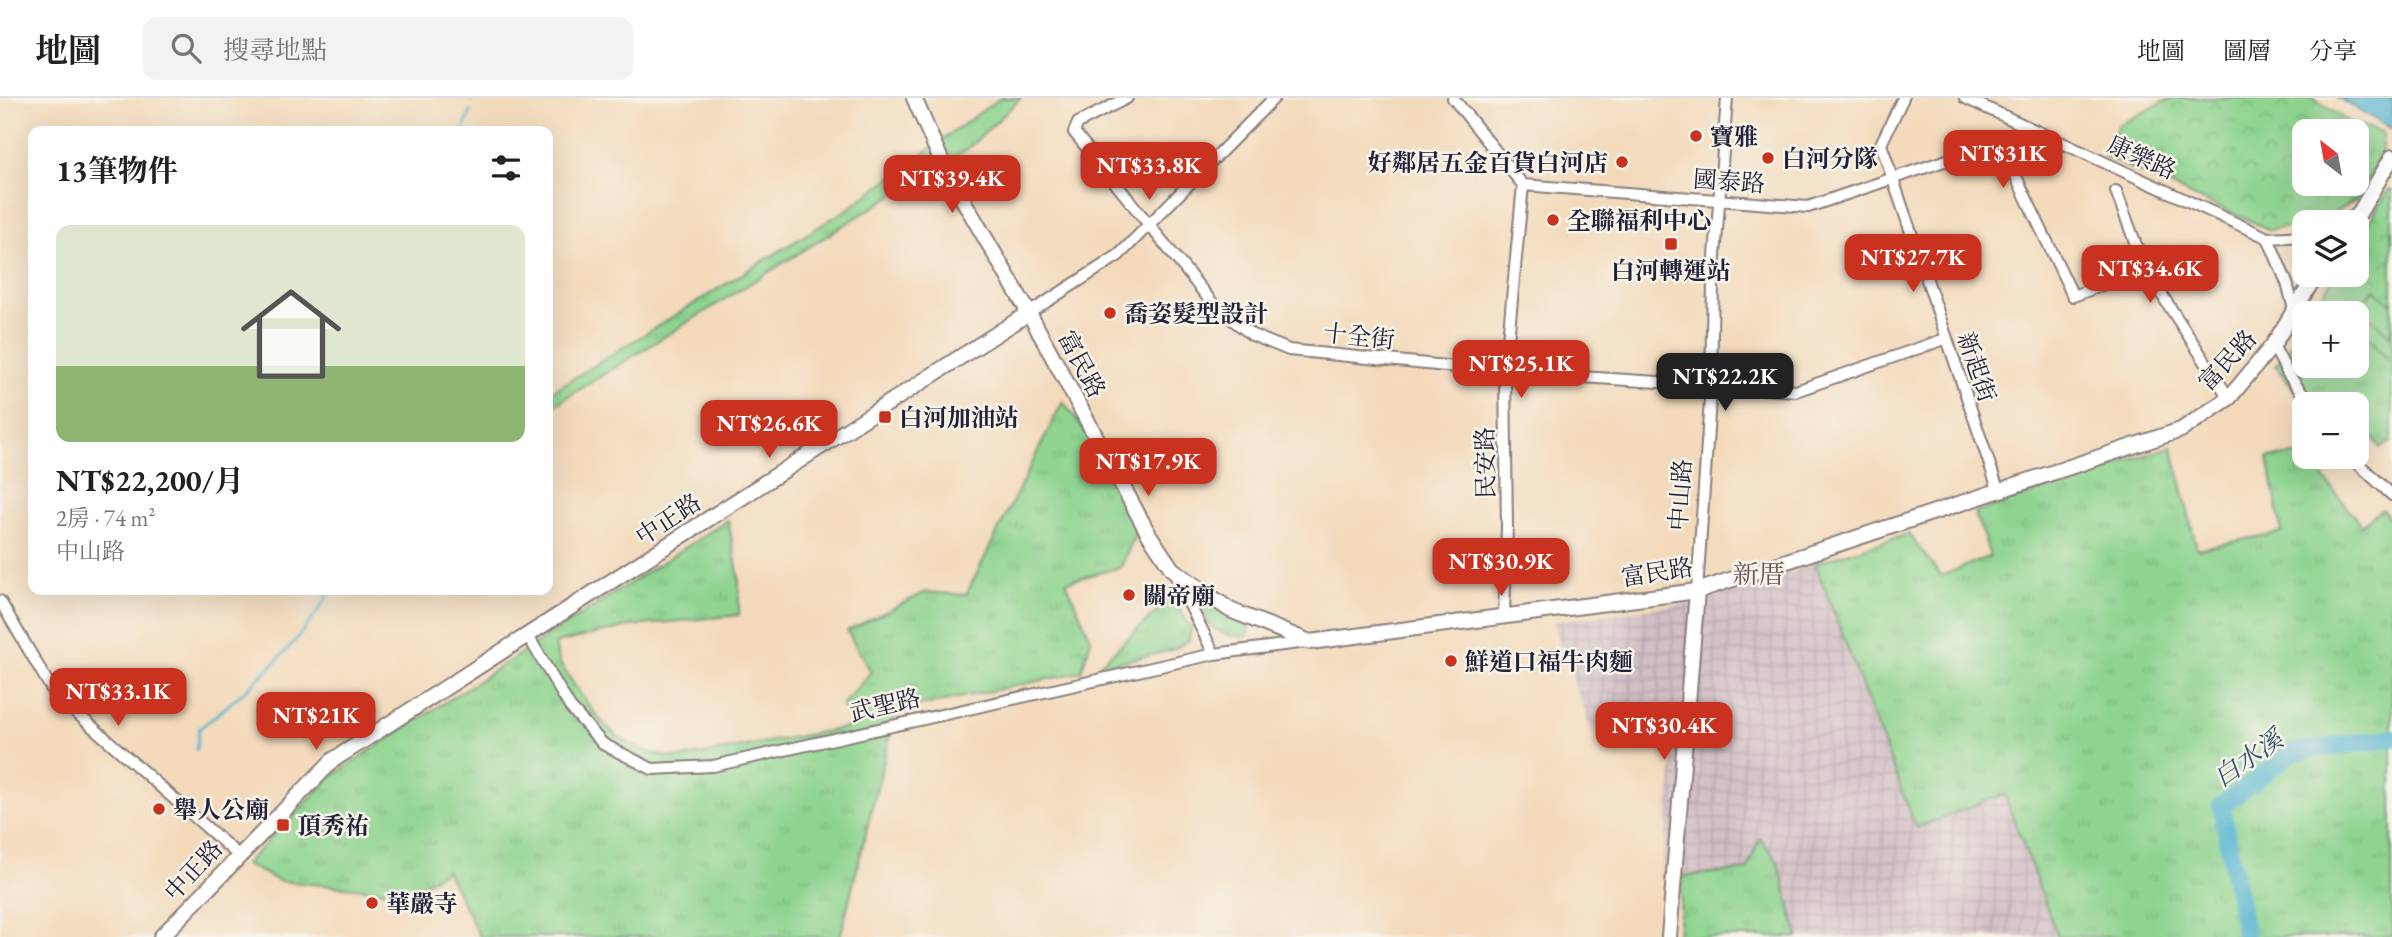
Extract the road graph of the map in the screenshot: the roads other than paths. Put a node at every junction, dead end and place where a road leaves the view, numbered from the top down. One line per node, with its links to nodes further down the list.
1 (914, 98): 22 (main road, 富民路)
2 (1128, 98): 16 (street, 十全街)
3 (1274, 98): 16 (street, 中正路)
4 (1452, 98): 12 (street)
5 (1727, 98): 14 (street, 中山路)
6 (1903, 98): 11 (street, 新起街)
7 (1965, 98): 8 (street, 康樂路)
8 (2033, 131): 9 (street, 國泰路); 18 (street, 康樂路)
9 (2000, 143): 11 (street, 國泰路); 19 (street)
10 (2392, 157): 15 (main road)
11 (1891, 180): 14 (street, 國泰路); 23 (street, 新起街)
12 (1522, 185): 14 (street, 國泰路); 25 (street, 民安路)
13 (2116, 191): 19 (street)
14 (1720, 201): 26 (street, 中山路)
15 (2362, 210)
16 (1149, 225): 22 (street, 中正路); 25 (street, 十全街)
17 (2292, 237): 18 (street, 康樂路)
18 (2268, 238): 20 (street)
19 (2145, 269): 28 (street)
20 (2292, 302)
21 (2292, 312): 24 (main road, 富民路)
22 (1029, 313): 32 (main road, 富民路); 36 (main road, 中正路)
23 (1945, 339): 26 (street, 十全街); 30 (street, 新起街)
24 (2273, 345): 27 (street); 28 (main road, 富民路)
25 (1505, 372): 26 (street, 十全街); 35 (street, 民安路)
26 (1711, 385): 33 (street, 中山路)
27 (2302, 392)
28 (2229, 398): 30 (main road, 富民路)
29 (2364, 469): 31 (street)
30 (1999, 492): 33 (main road, 富民路)
31 (2392, 495)
32 (1171, 569): 37 (main road, 富民路); 38 (street)
33 (1697, 591): 35 (main road, 富民路); 41 (main road, 中山路)
34 (0, 601): 39 (street)
35 (1504, 615): 37 (main road, 富民路)
36 (528, 636): 38 (street, 武聖路); 39 (main road, 中正路)
37 (1310, 642): 38 (street, 武聖路)
38 (1214, 654)
39 (238, 855): 40 (main road, 中正路)
40 (160, 937)
41 (1669, 937)

